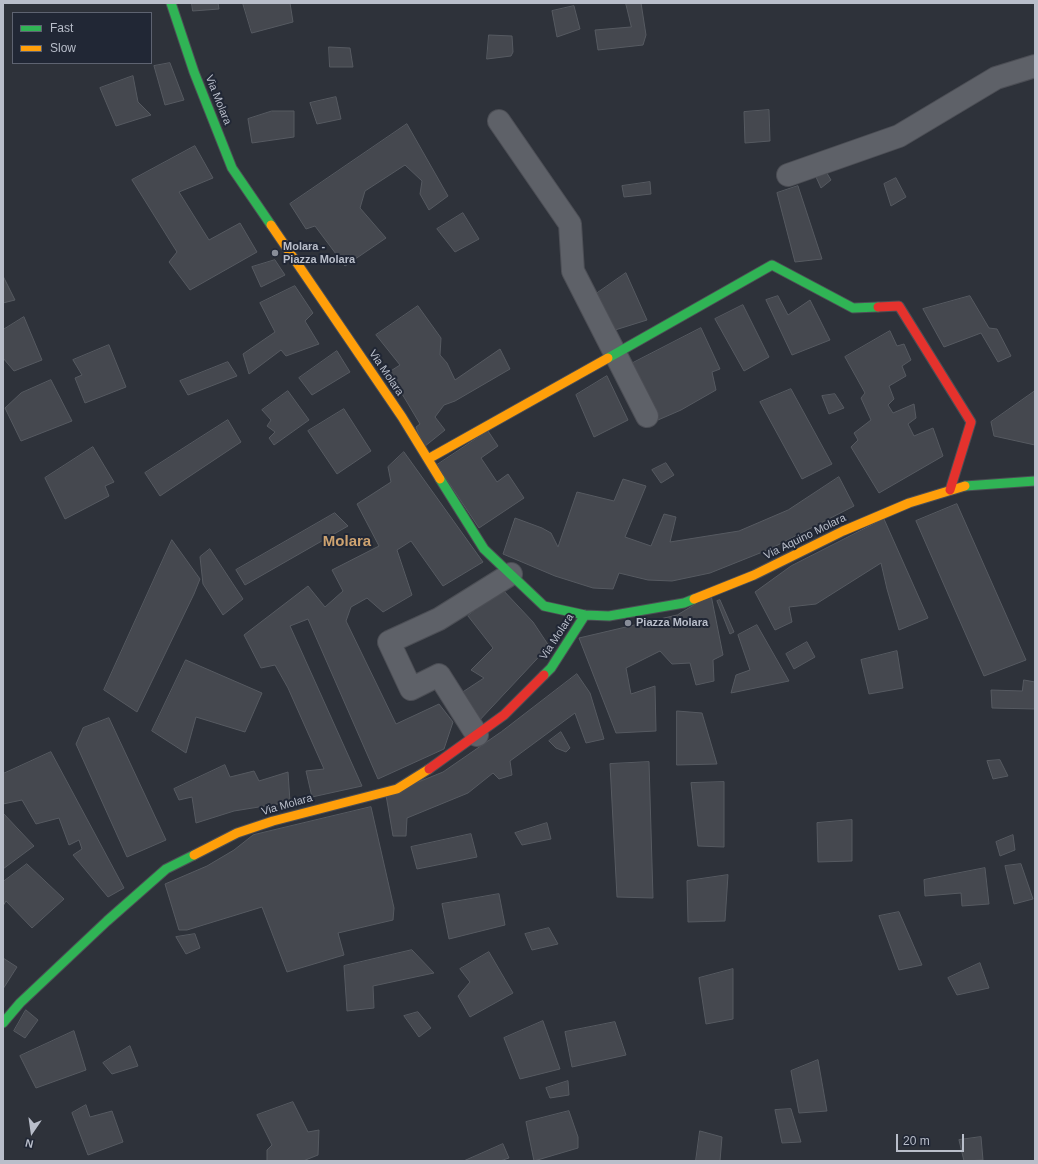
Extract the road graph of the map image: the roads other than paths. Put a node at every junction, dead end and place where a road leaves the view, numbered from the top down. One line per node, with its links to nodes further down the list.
1 (171, 3): 7 (street, Via Molara)
2 (1035, 66): 4 (street)
3 (498, 121): 5 (street)
4 (788, 175)
5 (615, 354): 6 (street); 7 (street); 9 (street)
6 (647, 416)
7 (428, 459): 10 (street, Via Molara)
8 (1035, 481): 9 (street, Via Aquino Molara)
9 (950, 490): 11 (street, Via Aquino Molara)
10 (511, 574): 11 (street, Via Molara); 12 (street)
11 (585, 615): 12 (street, Via Molara)
12 (477, 734): 13 (street, Via Molara)
13 (3, 1023)

